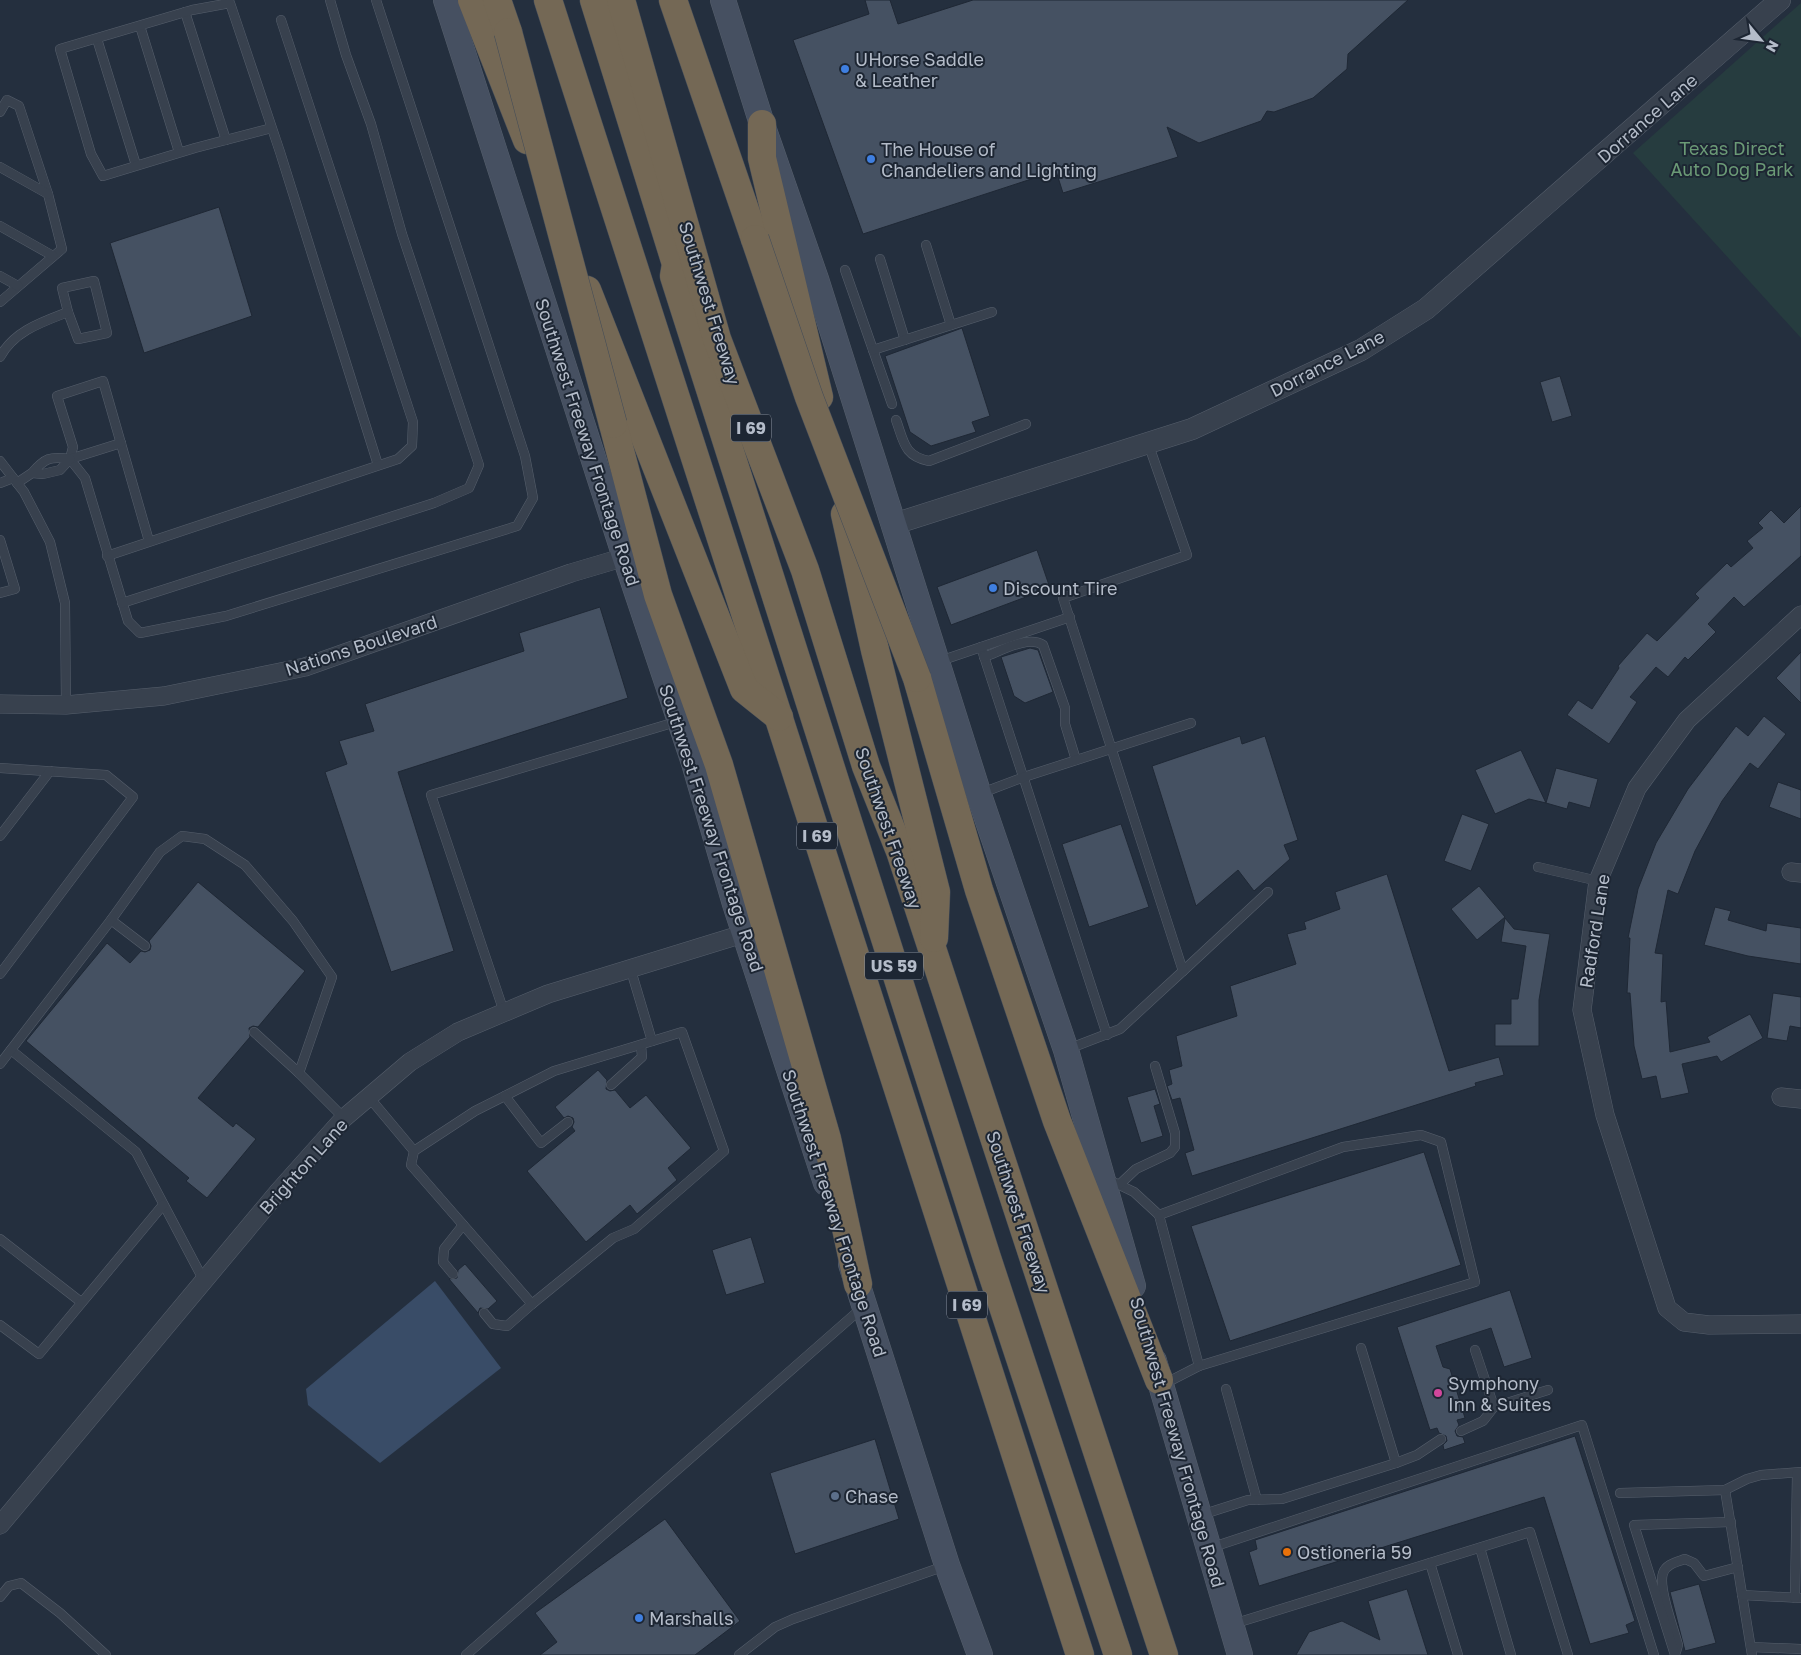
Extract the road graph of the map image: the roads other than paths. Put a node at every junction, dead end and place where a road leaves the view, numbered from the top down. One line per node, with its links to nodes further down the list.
1 (330, 0): 57 (lane)
2 (376, 0): 57 (lane)
3 (446, 0): 55 (main road, Southwest Freeway Frontage Road)
4 (472, 0): 65 (highway)
5 (497, 0): 110 (highway, bridge)
6 (548, 0): 65 (highway, I 69)
7 (580, 0): 31 (highway, Southwest Freeway)
8 (594, 0): 31 (highway, Southwest Freeway)
9 (621, 0): 81 (highway, Southwest Freeway / I 69)
10 (673, 0): 62 (highway, bridge)
11 (723, 0): 18 (main road, Southwest Freeway Frontage Road)
12 (1780, 0): 43 (street, Dorrance Lane)
13 (184, 12): 15 (lane); 19 (lane); 20 (lane)
14 (281, 20): 47 (lane)
15 (140, 26): 16 (lane); 21 (lane)
16 (97, 39): 22 (lane); 22 (lane)
17 (0, 112): 24 (lane)
18 (762, 124): 51 (main road, Southwest Freeway Frontage Road); 81 (highway)
19 (272, 128): 20 (lane); 47 (lane)
20 (226, 140): 21 (lane)
21 (179, 152): 22 (lane)
22 (136, 165)
23 (0, 167): 24 (lane)
24 (48, 194): 27 (lane)
25 (0, 226): 27 (lane)
26 (926, 245): 36 (lane)
27 (53, 256): 32 (lane)
28 (880, 259): 37 (lane)
29 (845, 270): 38 (lane)
30 (0, 276): 32 (lane)
31 (674, 276): 149 (highway, US 59)
32 (18, 286): 33 (lane)
33 (0, 302)
34 (68, 312): 34 (lane); 39 (lane)
35 (992, 312): 36 (lane)
36 (950, 325): 37 (lane)
37 (905, 340): 38 (lane)
38 (873, 350): 40 (lane)
39 (0, 357)
40 (892, 404)
41 (896, 420): 42 (lane)
42 (1026, 424)
43 (1148, 443): 51 (street, Dorrance Lane); 59 (lane)
44 (121, 444): 45 (lane); 45 (lane); 53 (lane)
45 (70, 459): 48 (lane); 48 (lane); 54 (lane)
46 (0, 461): 49 (lane)
47 (378, 465): 53 (lane)
48 (32, 473): 49 (lane)
49 (15, 480): 50 (lane); 64 (lane)
50 (0, 483)
51 (894, 524): 62 (main road, Southwest Freeway Frontage Road)
52 (0, 540): 56 (lane)
53 (150, 541): 54 (lane)
54 (107, 556): 57 (lane)
55 (625, 557): 64 (street, Nations Boulevard); 66 (main road, Southwest Freeway Frontage Road)
56 (0, 593)
57 (122, 603)
58 (1801, 615): 76 (street, Radford Lane)
59 (1070, 617): 60 (lane); 68 (lane)
60 (981, 647): 61 (lane); 62 (lane)
61 (984, 657): 69 (lane); 72 (lane)
62 (927, 670): 73 (main road, Southwest Freeway Frontage Road); 119 (highway)
63 (0, 704): 64 (street, Nations Boulevard)
64 (66, 705)
65 (779, 717): 148 (highway, I 69)
66 (679, 721): 79 (main road, Southwest Freeway Frontage Road); 85 (lane)
67 (1190, 724): 68 (lane)
68 (1112, 749): 69 (lane); 83 (lane)
69 (1076, 760): 72 (lane)
70 (0, 768): 71 (lane)
71 (50, 771): 74 (lane); 84 (lane)
72 (1024, 777): 73 (lane); 87 (lane)
73 (979, 794): 91 (main road, Southwest Freeway Frontage Road)
74 (0, 836)
75 (1538, 868): 76 (lane)
76 (1598, 881): 114 (street, Radford Lane)
77 (1268, 892): 83 (lane)
78 (111, 920): 80 (lane); 90 (lane); 94 (lane)
79 (746, 933): 82 (street, Brighton Lane); 110 (main road, Southwest Freeway Frontage Road)
80 (145, 946)
81 (933, 957): 150 (highway, Southwest Freeway / I 69)
82 (630, 967): 85 (street, Brighton Lane); 88 (lane)
83 (1183, 971): 87 (lane)
84 (0, 974)
85 (504, 1012): 96 (street, Brighton Lane)
86 (254, 1032): 94 (lane)
87 (1107, 1034): 91 (lane)
88 (652, 1041): 89 (lane); 112 (lane)
89 (640, 1045): 95 (lane); 97 (lane)
90 (11, 1050): 92 (lane); 104 (lane)
91 (1066, 1050): 103 (main road, Southwest Freeway Frontage Road)
92 (0, 1064)
93 (1154, 1066): 103 (lane)
94 (299, 1073): 100 (lane)
95 (611, 1085)
96 (368, 1096): 100 (street, Brighton Lane); 102 (lane)
97 (505, 1096): 101 (lane); 102 (lane)
98 (1781, 1097): 99 (street)
99 (1801, 1099)
100 (344, 1118): 109 (street, Brighton Lane)
101 (568, 1122)
102 (414, 1151): 106 (lane)
103 (1111, 1181): 105 (lane); 119 (main road, Southwest Freeway Frontage Road)
104 (163, 1205): 109 (lane); 111 (lane)
105 (1159, 1215): 118 (lane); 118 (lane)
106 (463, 1225): 108 (lane); 112 (lane)
107 (0, 1239): 111 (lane)
108 (453, 1274)
109 (204, 1281): 132 (street, Brighton Lane)
110 (861, 1295): 136 (main road, Southwest Freeway Frontage Road); 145 (lane)
111 (82, 1302): 115 (lane)
112 (532, 1304): 113 (lane)
113 (484, 1313)
114 (1801, 1324)
115 (0, 1325)
116 (1361, 1348): 125 (lane)
117 (1475, 1350): 122 (lane)
118 (1199, 1366): 119 (lane)
119 (1160, 1383): 130 (main road, Southwest Freeway Frontage Road)
120 (1226, 1389): 129 (lane)
121 (1548, 1390): 122 (lane)
122 (1494, 1406): 123 (lane)
123 (1461, 1431)
124 (1441, 1439): 125 (lane)
125 (1396, 1463): 129 (lane)
126 (1799, 1472): 127 (lane); 140 (lane)
127 (1725, 1490): 128 (lane); 131 (lane)
128 (1620, 1493)
129 (1256, 1500): 130 (lane)
130 (1198, 1516): 133 (main road, Southwest Freeway Frontage Road)
131 (1730, 1522): 137 (lane); 156 (lane)
132 (0, 1525)
133 (1208, 1548): 141 (main road, Southwest Freeway Frontage Road); 155 (lane)
134 (1480, 1548): 135 (lane); 153 (lane); 154 (lane)
135 (1430, 1563): 141 (lane); 152 (lane)
136 (948, 1565): 146 (lane); 147 (main road, Southwest Freeway Frontage Road)
137 (1738, 1567): 138 (lane); 156 (lane)
138 (1742, 1595): 140 (lane); 143 (lane)
139 (0, 1597): 144 (lane)
140 (1798, 1598)
141 (1230, 1625): 151 (main road, Southwest Freeway Frontage Road)
142 (1801, 1649): 143 (lane)
143 (1751, 1651)
144 (106, 1655)
145 (466, 1655)
146 (739, 1655)
147 (980, 1655)
148 (1080, 1655)
149 (1118, 1655)
150 (1164, 1655)
151 (1240, 1655)
152 (1458, 1655)
153 (1511, 1655)
154 (1568, 1655)
155 (1654, 1655)
156 (1675, 1655)

